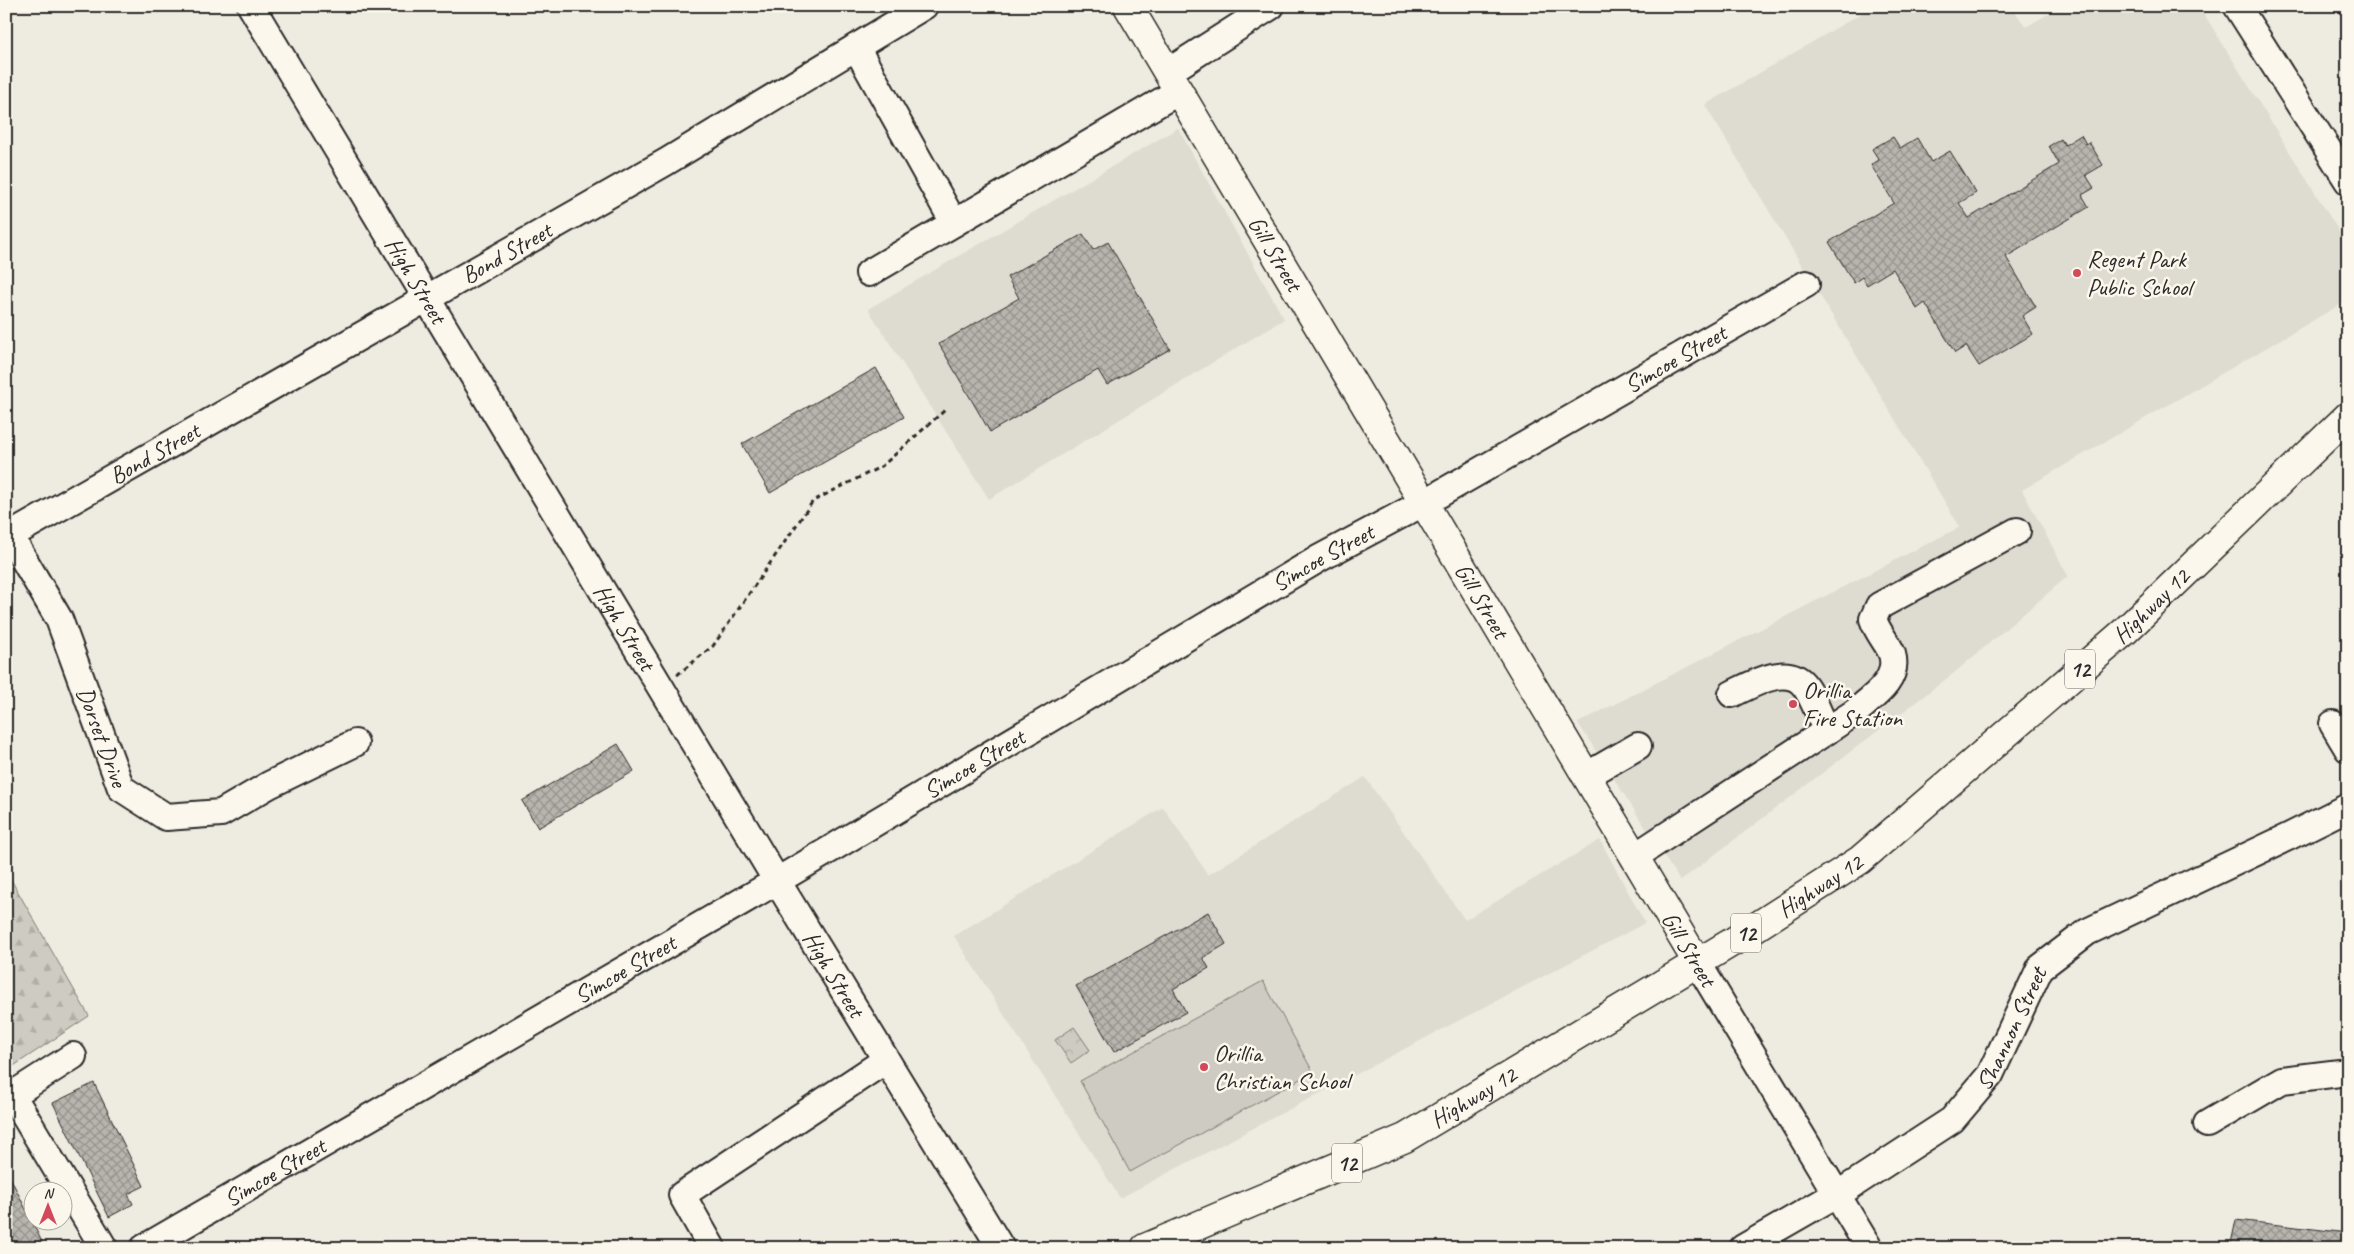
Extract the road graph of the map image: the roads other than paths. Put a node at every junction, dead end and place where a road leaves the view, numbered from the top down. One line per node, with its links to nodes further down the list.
1 (251, 6): 12 (street, High Street)
2 (924, 6): 6 (street, Bond Street)
3 (1128, 6): 7 (main road, Gill Street)
4 (1271, 6): 7 (street)
5 (2237, 6): 8 (street)
6 (856, 47): 9 (street); 12 (street, Bond Street)
7 (1173, 81): 9 (street); 14 (main road, Gill Street)
8 (2348, 181)
9 (954, 223): 10 (street)
10 (869, 273)
11 (1806, 284): 14 (street, Simcoe Street)
12 (427, 296): 16 (street, Bond Street); 26 (street, High Street)
13 (2348, 416): 27 (main road, Highway 12 / 12)
14 (1424, 503): 23 (main road, Gill Street); 26 (street, Simcoe Street)
15 (2018, 530): 19 (street)
16 (8, 537): 20 (street, Dorset Drive)
17 (1732, 694): 19 (street)
18 (2333, 724): 22 (street)
19 (1826, 732): 25 (street)
20 (355, 742)
21 (1638, 746): 23 (street)
22 (2348, 749)
23 (1586, 776): 25 (main road, Gill Street)
24 (2348, 807): 33 (street, Shannon Street)
25 (1634, 858): 27 (main road, Gill Street)
26 (777, 880): 29 (street, High Street); 35 (street, Simcoe Street)
27 (1696, 962): 33 (street, Gill Street); 38 (main road, Highway 12 / 12)
28 (73, 1056): 31 (street)
29 (886, 1060): 36 (street); 37 (street, High Street)
30 (2348, 1072): 32 (street)
31 (9, 1097): 34 (street)
32 (2207, 1124)
33 (1837, 1194): 39 (street, Shannon Street); 40 (street, Gill Street)
34 (104, 1248)
35 (144, 1248)
36 (712, 1248)
37 (1001, 1248)
38 (1145, 1248)
39 (1743, 1248)
40 (1870, 1248)

